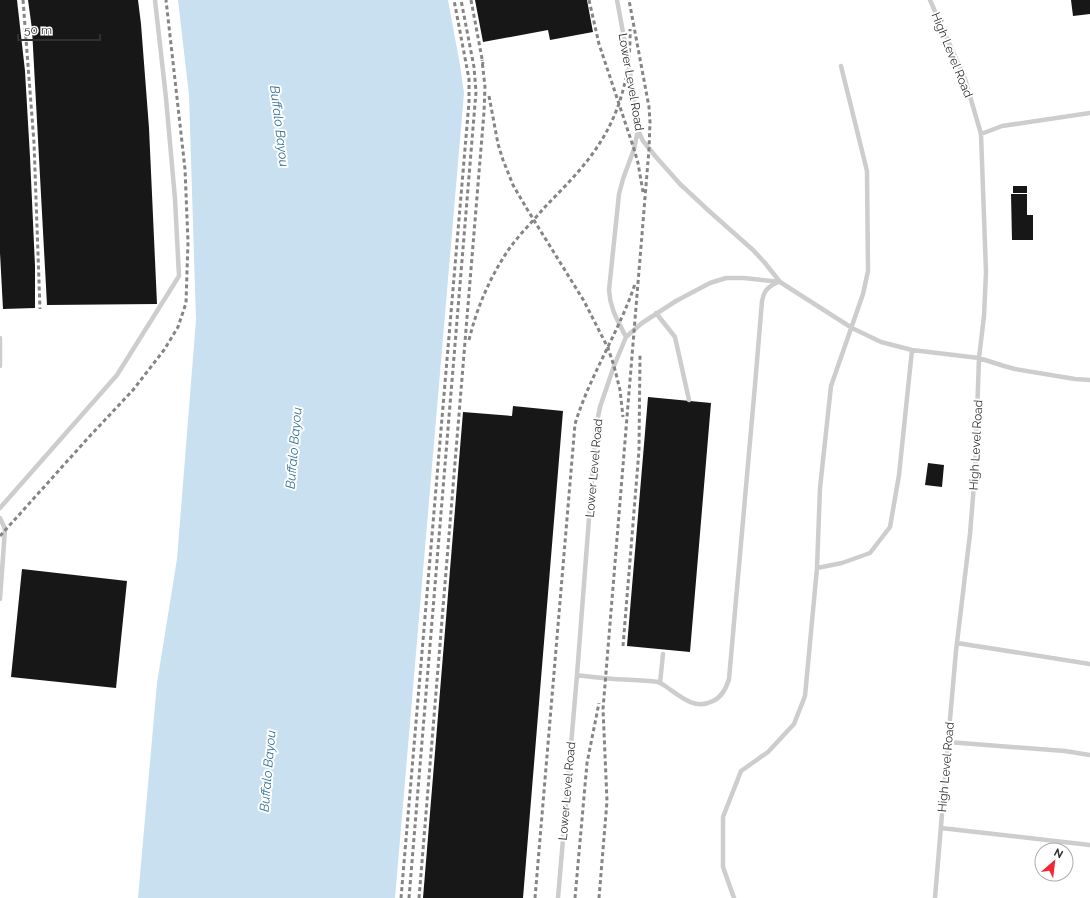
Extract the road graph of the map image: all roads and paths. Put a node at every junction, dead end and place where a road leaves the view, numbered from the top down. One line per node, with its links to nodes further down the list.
1 (155, 0): 18 (lane)
2 (617, 0): 6 (lane, Lower Level Road)
3 (930, 0): 7 (lane, High Level Road)
4 (841, 66): 10 (lane)
5 (1090, 113): 7 (lane)
6 (638, 130): 8 (lane, Lower Level Road); 11 (lane)
7 (981, 134): 14 (lane, High Level Road)
8 (780, 282): 9 (lane, Lower Level Road); 10 (lane); 26 (lane)
9 (656, 313): 11 (lane, Lower Level Road); 17 (lane)
10 (852, 328): 13 (lane); 20 (lane)
11 (626, 337): 25 (lane, Lower Level Road)
12 (0, 338): 15 (lane)
13 (912, 350): 14 (lane); 20 (lane)
14 (979, 358): 16 (lane); 22 (lane, High Level Road)
15 (0, 366)
16 (1090, 380)
17 (689, 400)
18 (0, 508)
19 (0, 518): 21 (lane)
20 (817, 568): 32 (lane)
21 (0, 598)
22 (957, 643): 24 (lane); 27 (lane, High Level Road)
23 (663, 654): 26 (lane)
24 (1090, 664)
25 (577, 675): 26 (lane); 31 (lane, Lower Level Road)
26 (660, 683)
27 (948, 742): 28 (lane); 29 (lane, High Level Road)
28 (1090, 755)
29 (941, 828): 30 (lane); 33 (lane, High Level Road)
30 (1090, 845)
31 (558, 898)
32 (734, 898)
33 (935, 898)

